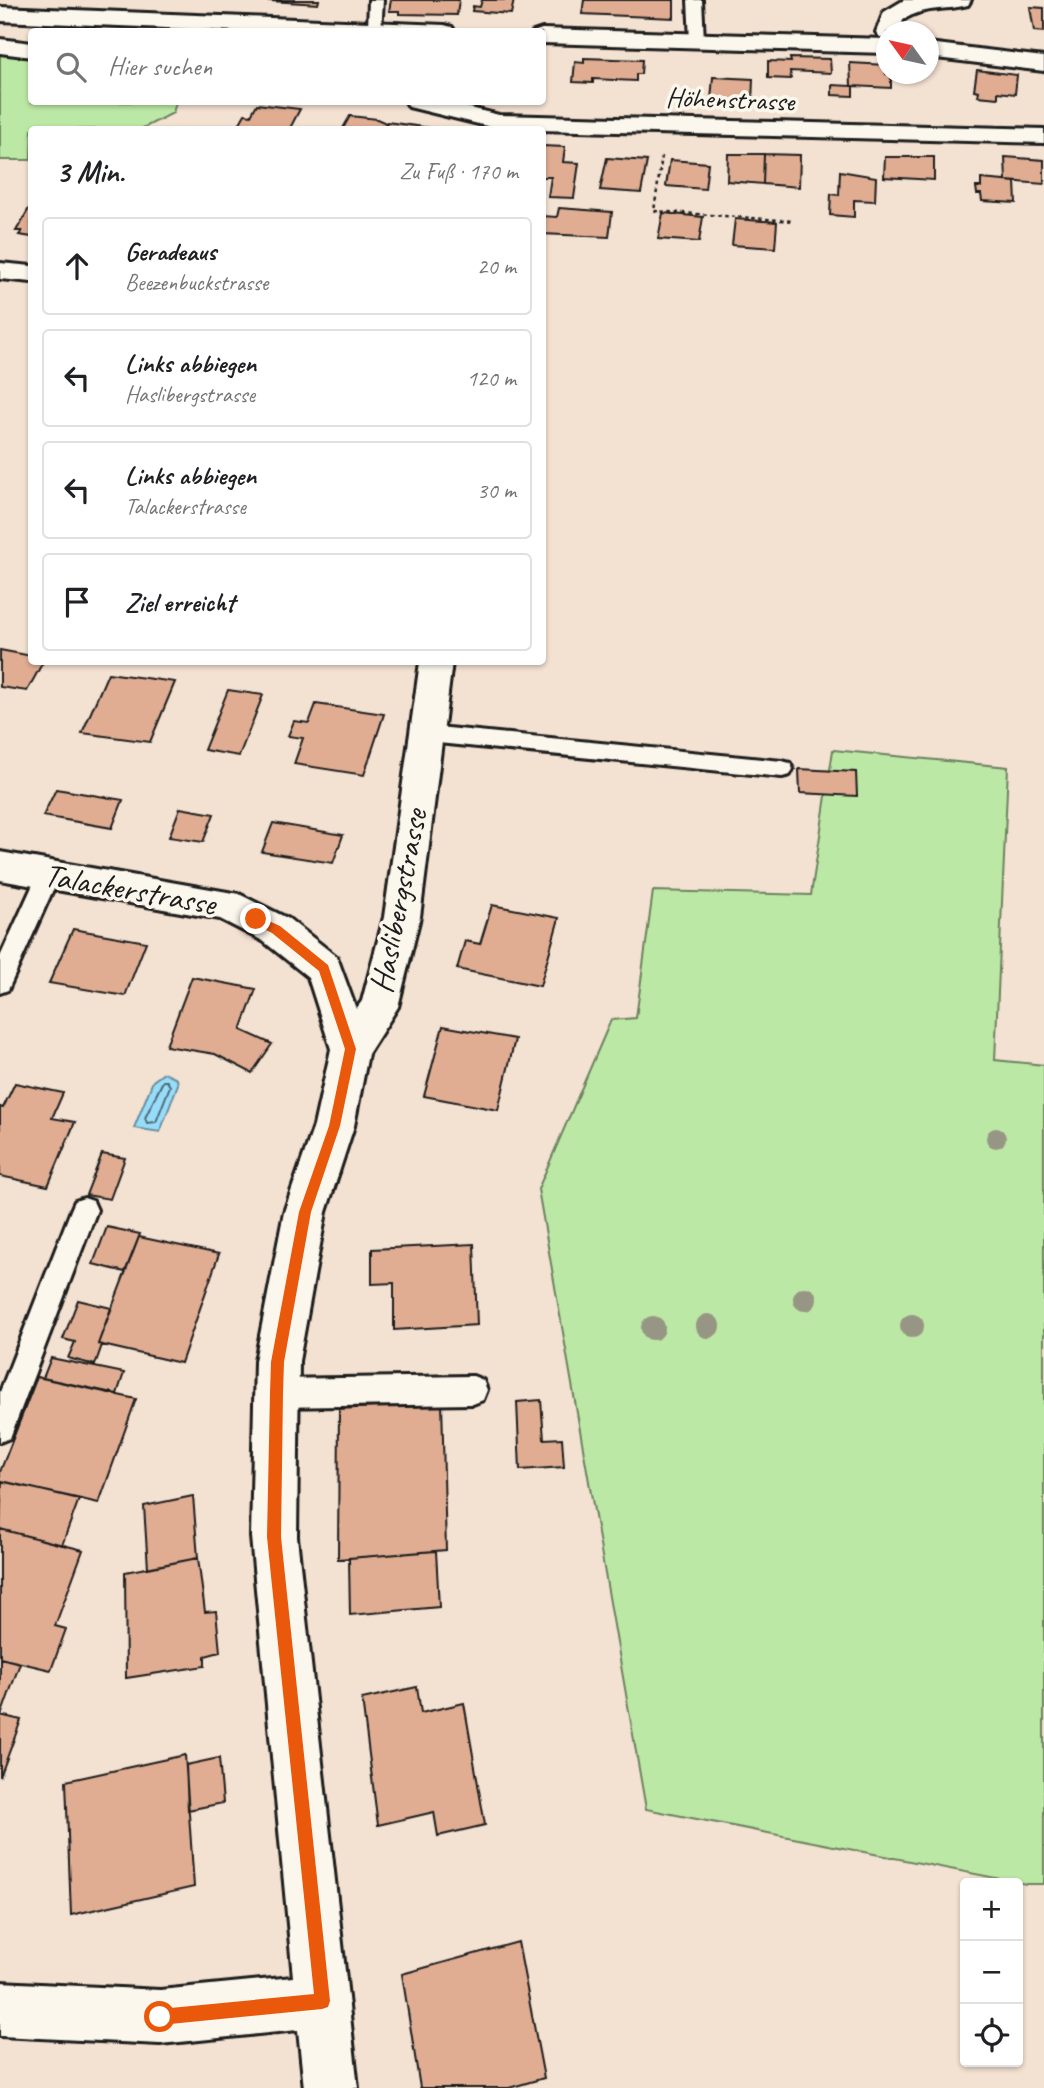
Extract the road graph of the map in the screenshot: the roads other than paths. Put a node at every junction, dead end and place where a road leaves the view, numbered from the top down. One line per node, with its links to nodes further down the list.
1 (376, 0): 7 (lane)
2 (695, 0): 9 (lane)
3 (960, 0): 5 (street)
4 (0, 14): 6 (street)
5 (891, 21)
6 (350, 28)
7 (375, 28)
8 (546, 36): 9 (street)
9 (697, 41): 10 (street)
10 (876, 41)
11 (0, 46): 12 (street)
12 (28, 50)
13 (939, 51): 14 (street)
14 (1044, 64)
15 (428, 105): 16 (street, Höhenstrasse)
16 (499, 126)
17 (546, 126): 18 (street, Höhenstrasse)
18 (1044, 136)
19 (0, 271): 20 (street)
20 (28, 274)
21 (436, 665): 22 (street, Haslibergstrasse)
22 (428, 734): 23 (lane); 27 (street, Haslibergstrasse)
23 (782, 769)
24 (0, 866): 25 (street, Talackerstrasse)
25 (50, 874): 26 (lane); 27 (street, Talackerstrasse)
26 (0, 983)
27 (350, 1049): 30 (street, Haslibergstrasse)
28 (84, 1210): 31 (lane)
29 (473, 1390): 30 (lane)
30 (276, 1393): 32 (street, Haslibergstrasse)
31 (0, 1428)
32 (322, 2001): 33 (street); 34 (street, Haslibergstrasse)
33 (0, 2010)
34 (331, 2088)

